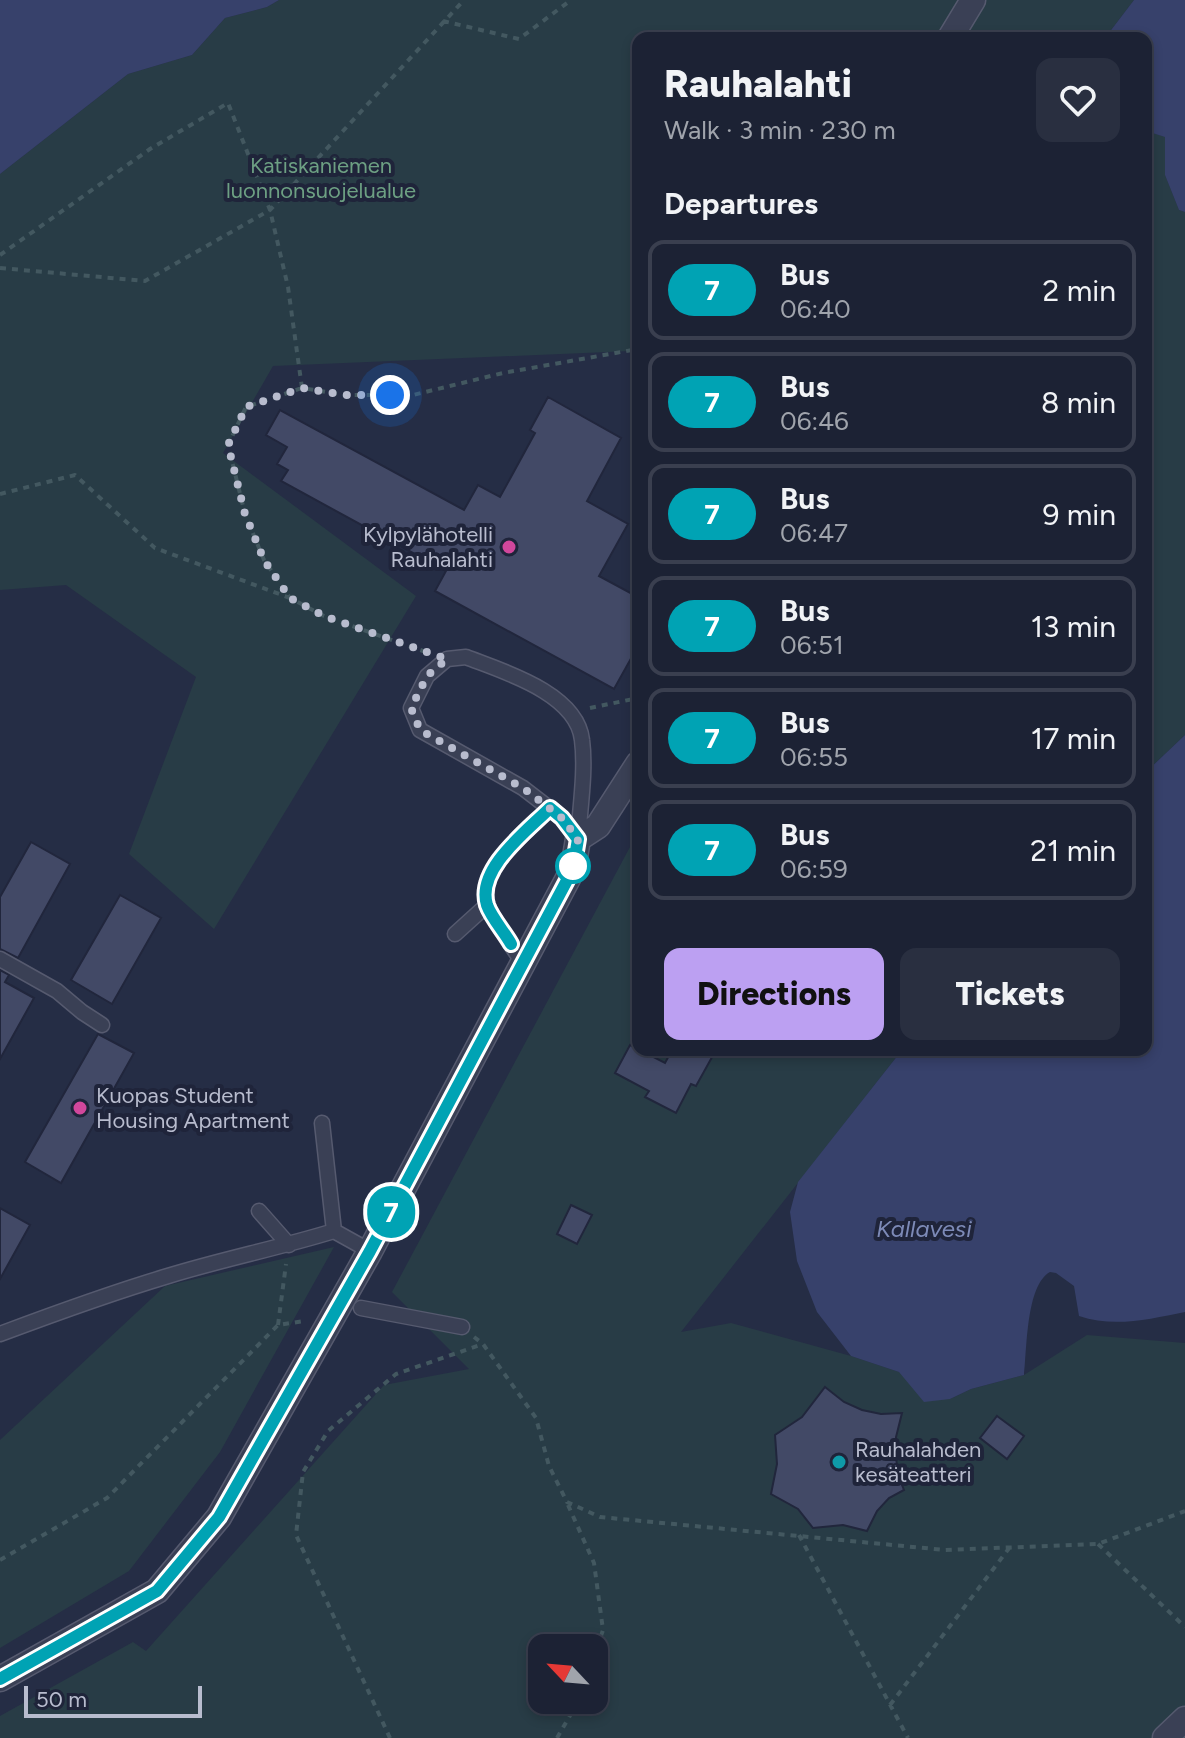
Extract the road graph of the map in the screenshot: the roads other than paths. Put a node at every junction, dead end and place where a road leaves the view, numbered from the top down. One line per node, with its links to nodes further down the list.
1 (973, 0): 2 (street)
2 (954, 32)
3 (632, 773): 5 (street)
4 (550, 808): 5 (lane); 5 (lane); 6 (lane)
5 (578, 839): 9 (street)
6 (487, 905): 7 (lane); 9 (lane)
7 (455, 934)
8 (0, 959): 10 (lane)
9 (523, 963): 15 (street)
10 (102, 1025)
11 (322, 1123): 13 (lane)
12 (259, 1211): 14 (lane)
13 (334, 1231): 14 (lane); 15 (lane)
14 (289, 1245): 18 (lane)
15 (370, 1251): 19 (street)
16 (361, 1308): 17 (lane)
17 (462, 1327)
18 (0, 1334)
19 (0, 1679)
20 (1185, 1719): 21 (street)
21 (1165, 1738)

